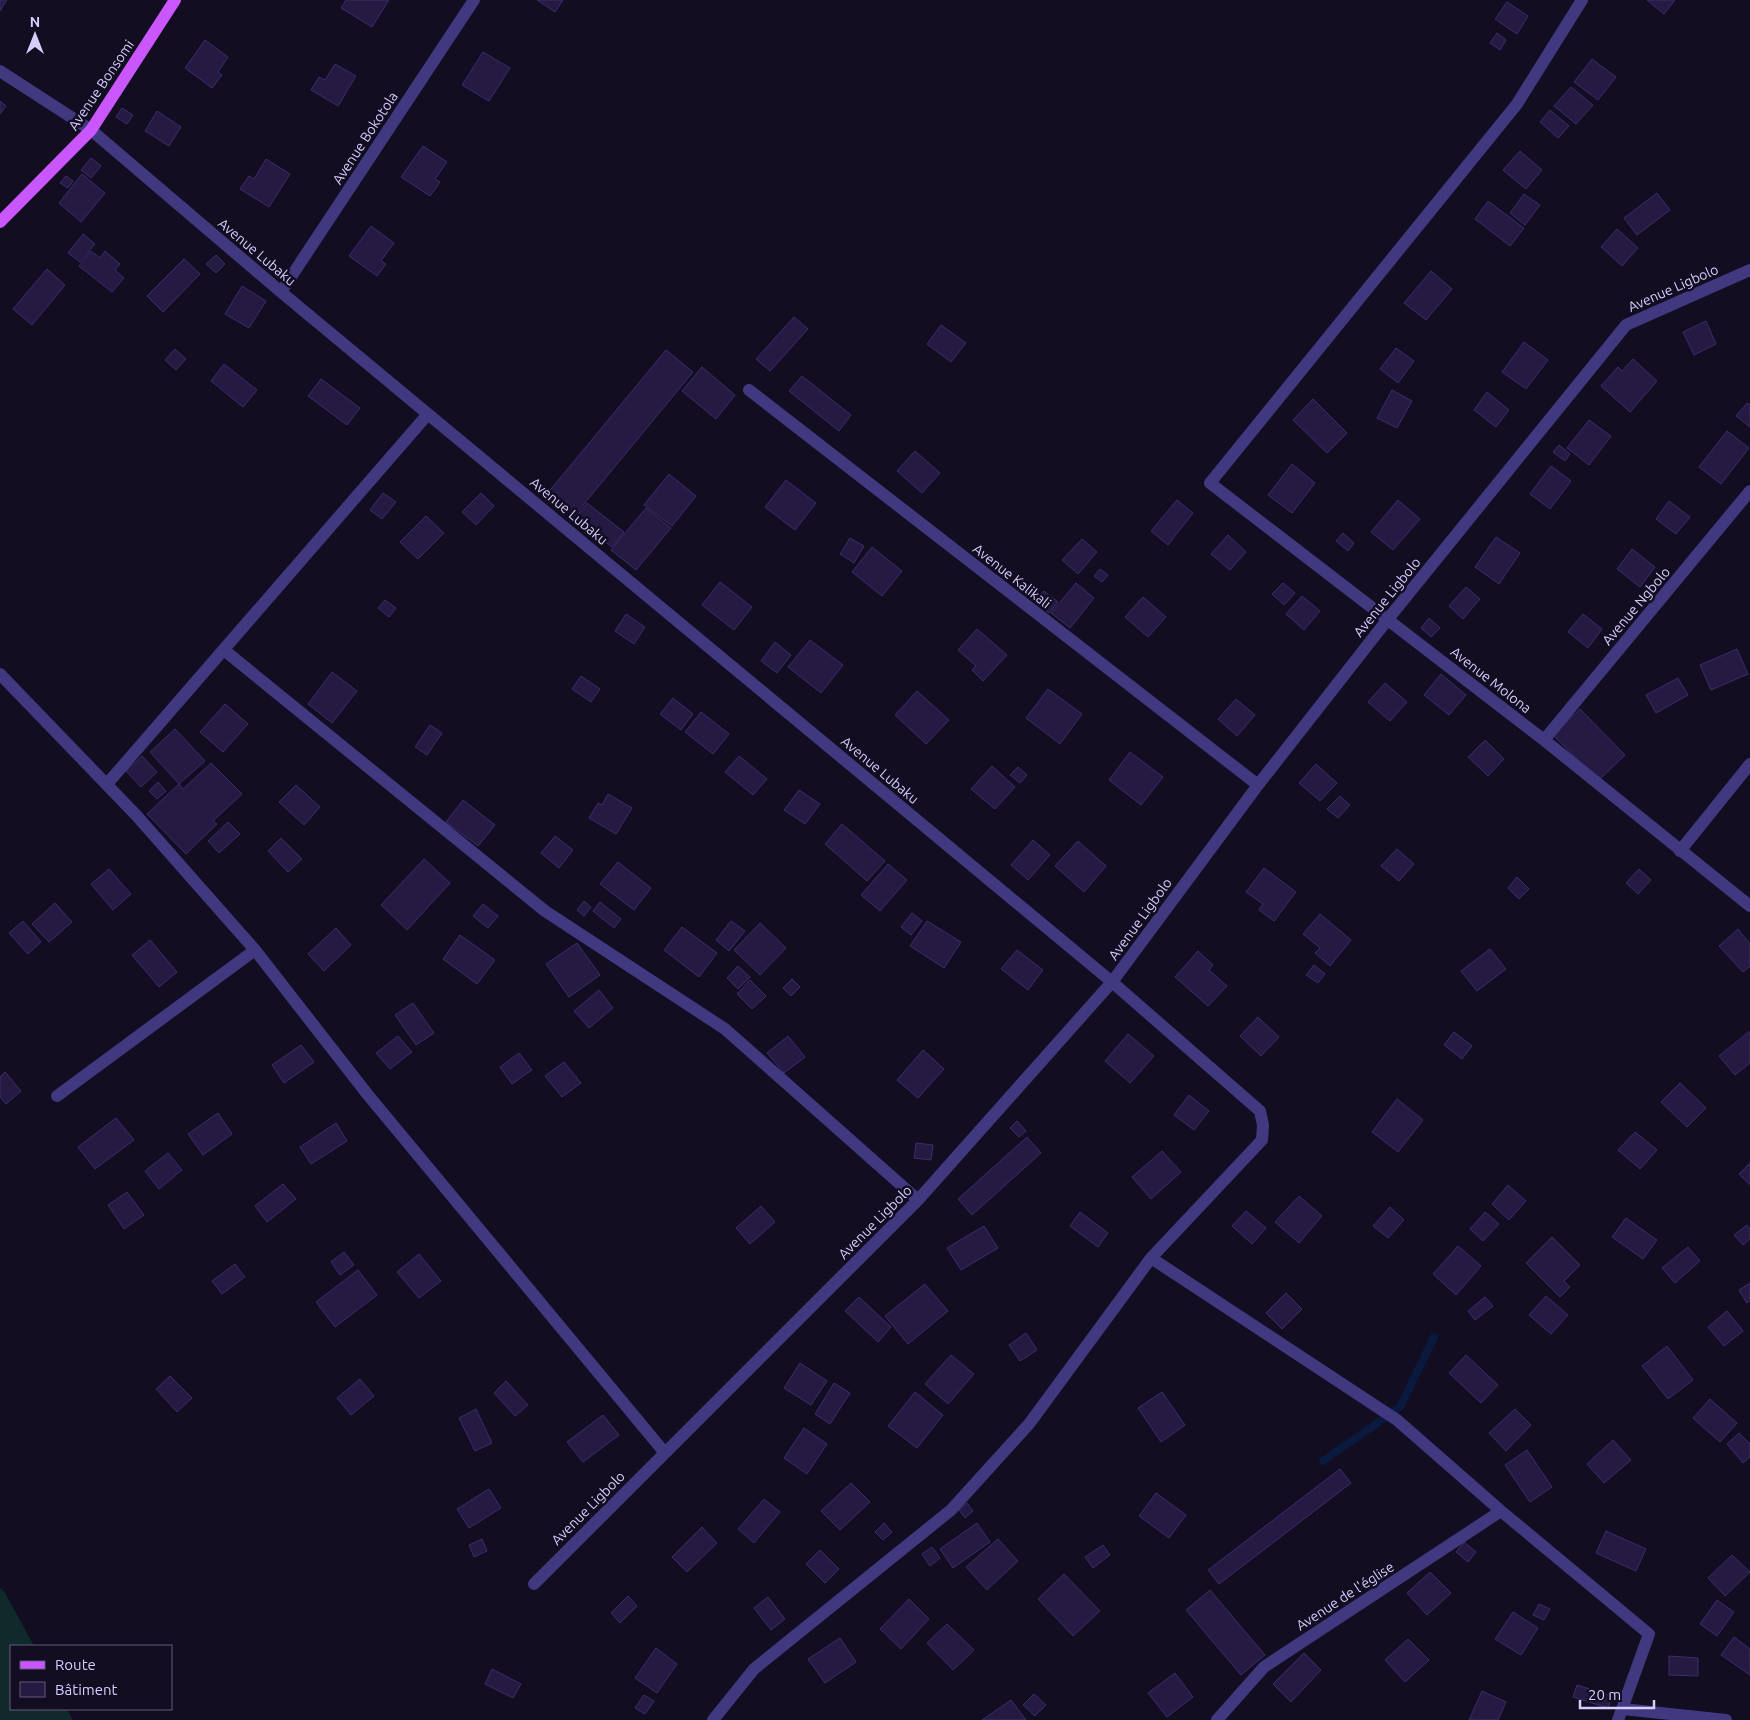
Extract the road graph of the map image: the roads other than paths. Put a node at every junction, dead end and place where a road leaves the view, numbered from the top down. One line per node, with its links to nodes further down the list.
1 (175, 0): 5 (main road, Avenue Bonsomi)
2 (474, 0): 8 (street, Avenue Bokotola)
3 (1582, 0): 12 (street, Avenue Molona)
4 (0, 71): 5 (street, Avenue Lubaku)
5 (91, 130): 6 (main road, Avenue Bonsomi); 8 (street, Avenue Lubaku)
6 (0, 222)
7 (1750, 270): 12 (street, Avenue Ligbolo)
8 (281, 292): 10 (street, Avenue Lubaku)
9 (749, 390): 18 (street, Avenue Kalikali)
10 (428, 414): 13 (street); 22 (street, Avenue Lubaku)
11 (1750, 491): 15 (street, Avenue Ngbolo)
12 (1388, 620): 15 (street, Avenue Molona); 18 (street, Avenue Ligbolo)
13 (224, 650): 17 (street); 24 (street)
14 (0, 674): 17 (street)
15 (1544, 740): 19 (street, Avenue Molona)
16 (1750, 764): 19 (street)
17 (106, 784): 21 (street)
18 (1258, 786): 22 (street, Avenue Ligbolo)
19 (1680, 851): 20 (street, Avenue Molona)
20 (1750, 906)
21 (255, 950): 23 (street); 26 (street)
22 (1112, 982): 24 (street, Avenue Ligbolo); 25 (street, Avenue Lubaku)
23 (57, 1096)
24 (918, 1200): 26 (street, Avenue Ligbolo)
25 (1151, 1258): 27 (street); 30 (street, Avenue Lubaku)
26 (665, 1453): 28 (street, Avenue Ligbolo)
27 (1501, 1511): 29 (street); 31 (street, Avenue de l'église)
28 (534, 1584)
29 (1621, 1714): 32 (street)
30 (712, 1720)
31 (1218, 1720)
32 (1726, 1720)

